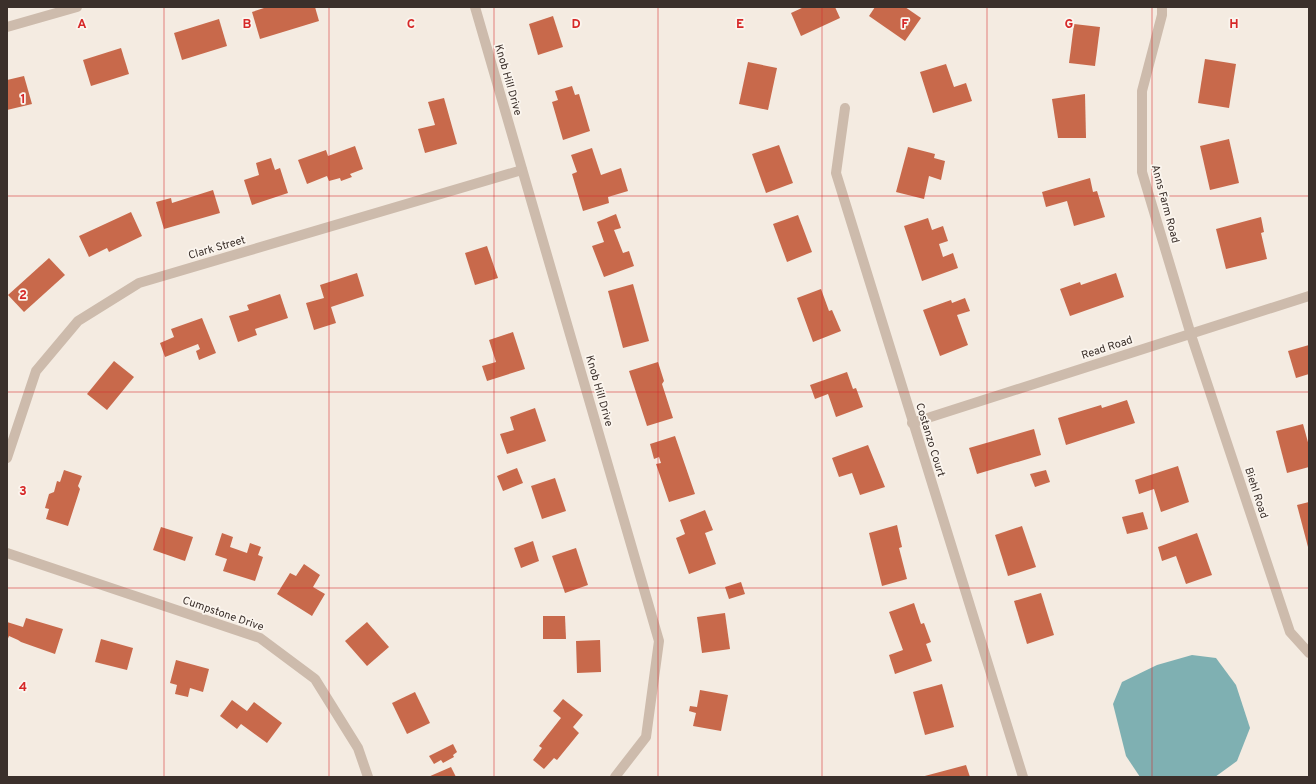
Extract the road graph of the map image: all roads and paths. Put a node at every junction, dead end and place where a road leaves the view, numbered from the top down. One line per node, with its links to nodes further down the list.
1 (77, 7): 4 (street)
2 (475, 7): 6 (street, Knob Hill Drive)
3 (1162, 7): 8 (street, Anns Farm Road)
4 (7, 27)
5 (845, 108): 9 (street, Costanzo Court)
6 (522, 170): 10 (street, Clark Street); 14 (street, Knob Hill Drive)
7 (1309, 296): 8 (street, Read Road)
8 (1191, 335): 9 (street, Read Road); 12 (street, Biehl Road)
9 (912, 423): 15 (street, Costanzo Court)
10 (7, 458)
11 (7, 553): 13 (street, Cumpstone Drive)
12 (1309, 653)
13 (368, 777)
14 (615, 777)
15 (1023, 777)

